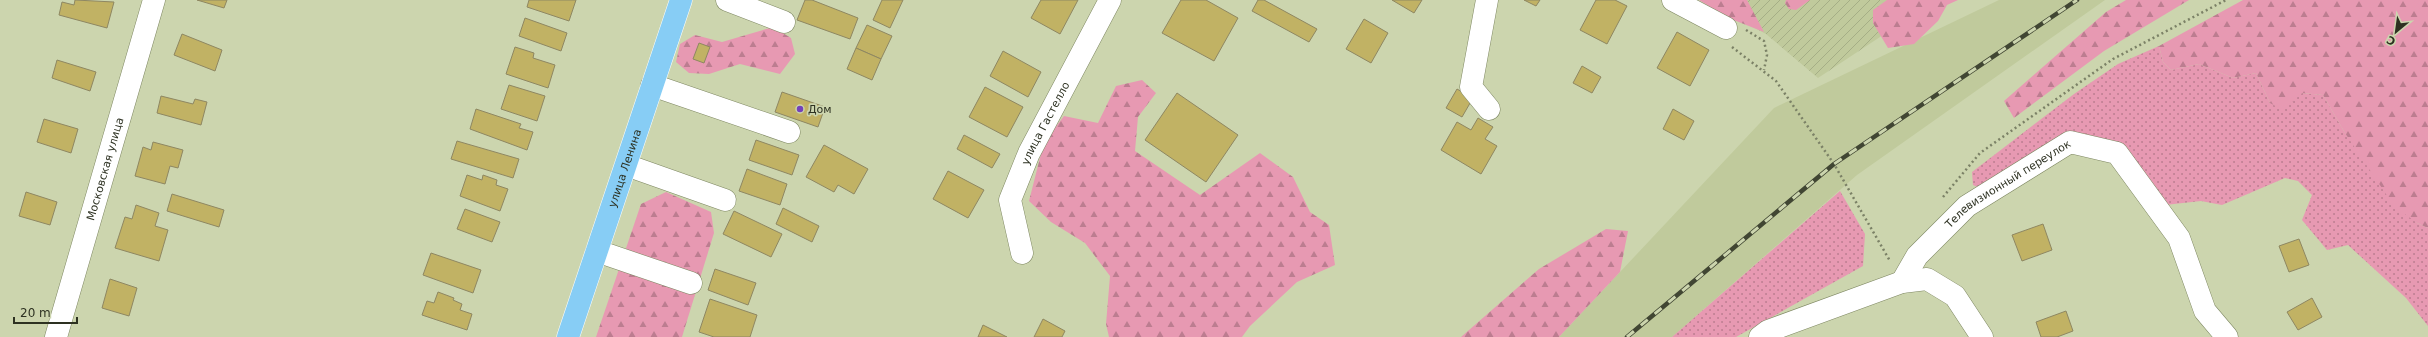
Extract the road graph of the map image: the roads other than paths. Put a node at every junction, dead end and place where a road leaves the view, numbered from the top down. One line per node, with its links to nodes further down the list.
1 (154, 0): 19 (street, Московская улица)
2 (681, 0): 9 (main road, улица Ленина)
3 (727, 0): 7 (street)
4 (1110, 0): 15 (street, улица Гастелло)
5 (1487, 0): 10 (street)
6 (1673, 0): 8 (street)
7 (784, 22)
8 (1726, 28)
9 (652, 85): 11 (street); 12 (main road, улица Ленина)
10 (1489, 109)
11 (789, 132)
12 (626, 165): 13 (street); 14 (main road, улица Ленина)
13 (725, 200)
14 (597, 251): 17 (street); 20 (main road, улица Ленина)
15 (1022, 253)
16 (1902, 282): 18 (street); 21 (street); 22 (street, Телевизионный переулок)
17 (691, 283)
18 (1765, 335)
19 (56, 337)
20 (568, 337)
21 (1982, 337)
22 (2226, 337)

